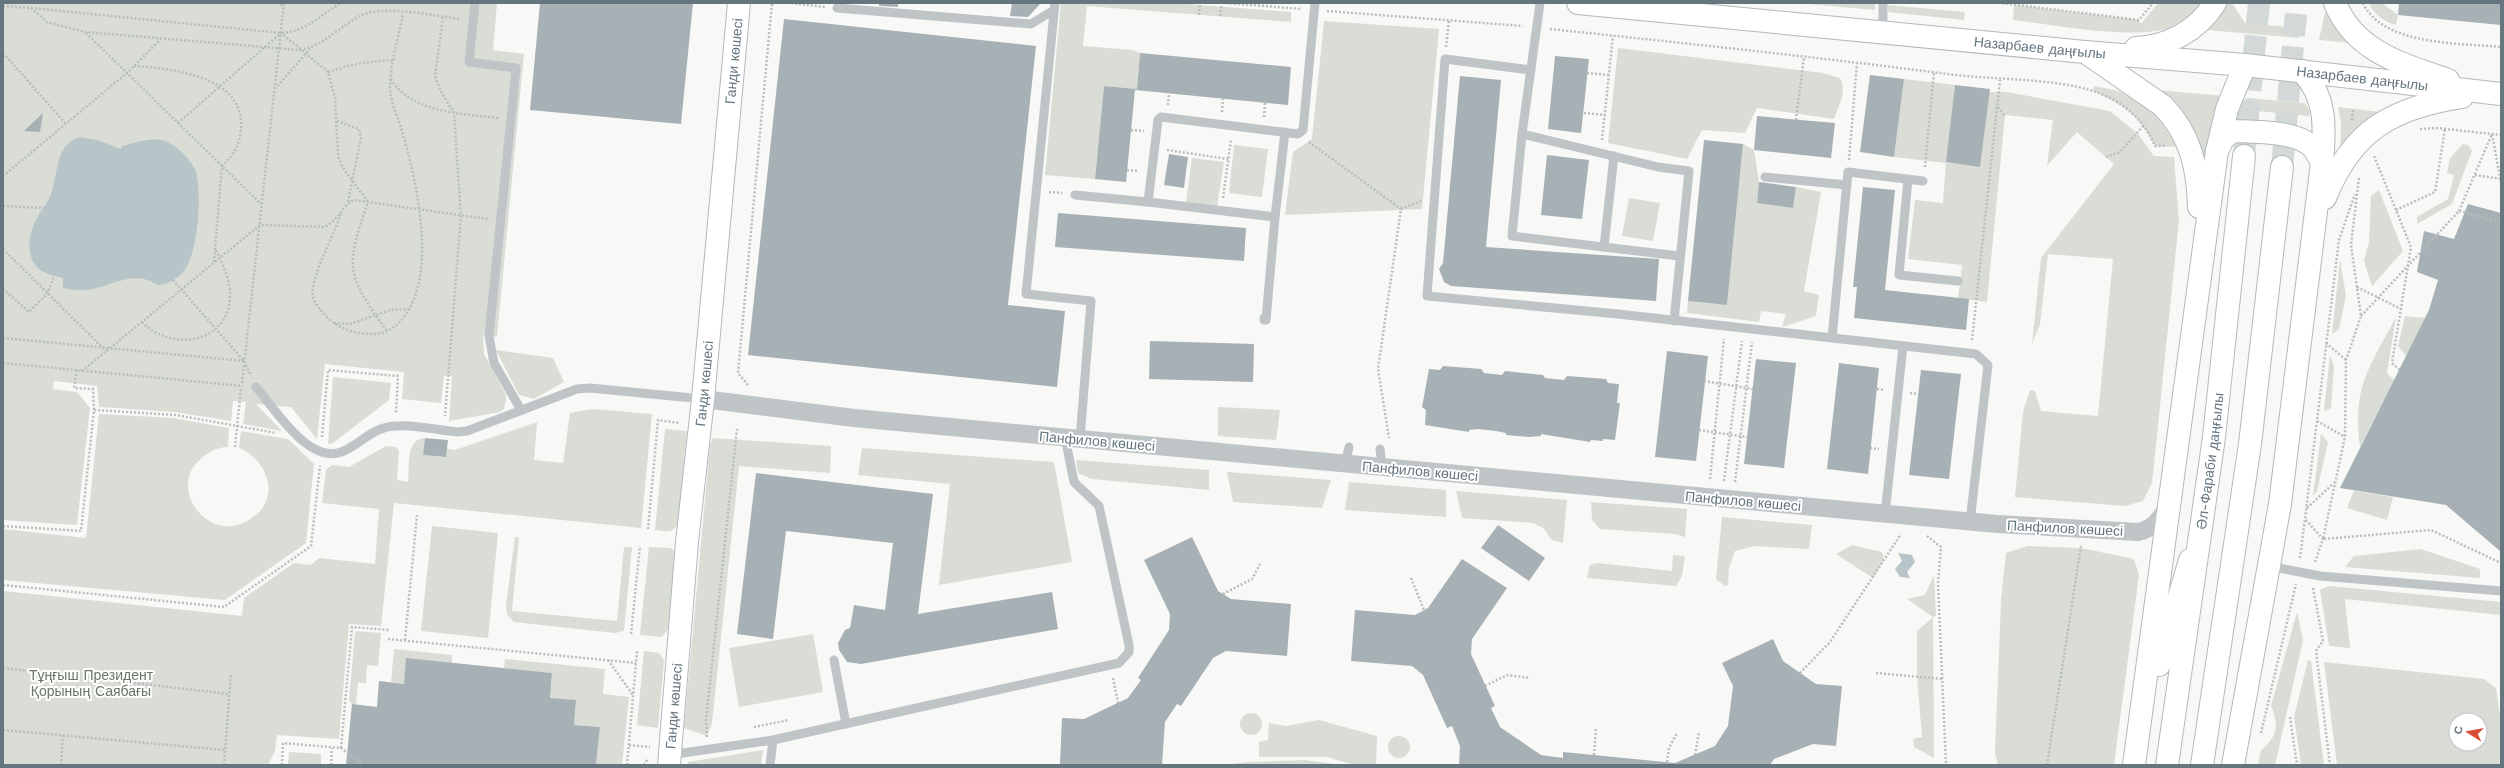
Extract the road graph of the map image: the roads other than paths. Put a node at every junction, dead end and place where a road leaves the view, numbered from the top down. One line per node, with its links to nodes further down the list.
1 (475, 3): 42 (lane)
2 (739, 3): 41 (main road, Ганди көшесі)
3 (1540, 3): 14 (lane)
4 (1578, 3): 11 (main road, Назарбаев даңғылы)
5 (1883, 3): 11 (lane)
6 (2215, 3): 12 (main road)
7 (2335, 3): 16 (main road)
8 (1314, 6): 17 (lane)
9 (1055, 7): 10 (lane); 43 (lane)
10 (838, 8)
11 (1884, 32): 12 (main road, Назарбаев даңғылы)
12 (2085, 52): 13 (main road, Назарбаев даңғылы); 34 (main road)
13 (2245, 65): 15 (main road, Назарбаев даңғылы); 19 (main road)
14 (1531, 70): 18 (lane); 37 (lane)
15 (2302, 71): 16 (main road, Назарбаев даңғылы); 22 (main road)
16 (2494, 93): 31 (main road)
17 (1285, 132): 29 (lane); 30 (lane)
18 (1522, 134): 20 (lane); 32 (lane)
19 (2217, 150): 22 (main road); 34 (main road)
20 (1614, 156): 32 (lane); 33 (lane)
21 (2244, 156): 47 (main road, Әл-Фараби даңғылы)
22 (2322, 163): 31 (main road)
23 (2282, 167): 62 (main road)
24 (1765, 177): 27 (lane)
25 (1908, 179): 26 (lane); 27 (lane); 35 (lane)
26 (1923, 181)
27 (1847, 185): 38 (lane)
28 (1075, 195): 29 (lane)
29 (1148, 202): 30 (lane)
30 (1275, 217): 36 (lane)
31 (2313, 234): 52 (main road)
32 (1604, 247): 33 (lane)
33 (1679, 256): 37 (lane)
34 (2202, 260): 46 (main road)
35 (1958, 281)
36 (1264, 318)
37 (1674, 321): 38 (lane)
38 (1832, 338): 39 (lane)
39 (1903, 346): 48 (lane); 49 (lane)
40 (256, 387): 42 (lane)
41 (703, 399): 42 (lane); 43 (street, Панфилов көшесі); 58 (main road, Ганди көшесі)
42 (521, 410)
43 (1072, 438): 45 (street, Панфилов көшесі); 55 (lane)
44 (1380, 449): 45 (lane)
45 (1382, 467): 48 (street, Панфилов көшесі)
46 (2169, 505): 50 (street); 51 (main road)
47 (2204, 512): 56 (main road); 61 (main road, Әл-Фараби даңғылы)
48 (1885, 514): 49 (street, Панфилов көшесі)
49 (1970, 522): 50 (street, Панфилов көшесі)
50 (2138, 532): 51 (street)
51 (2161, 562): 56 (main road)
52 (2269, 566): 53 (lane); 63 (main road)
53 (2501, 591)
54 (834, 660): 55 (lane)
55 (846, 724): 57 (lane)
56 (2139, 732): 60 (main road)
57 (773, 740): 58 (lane); 59 (lane)
58 (664, 756)
59 (770, 765)
60 (2134, 765)
61 (2167, 765)
62 (2202, 765)
63 (2232, 765)

